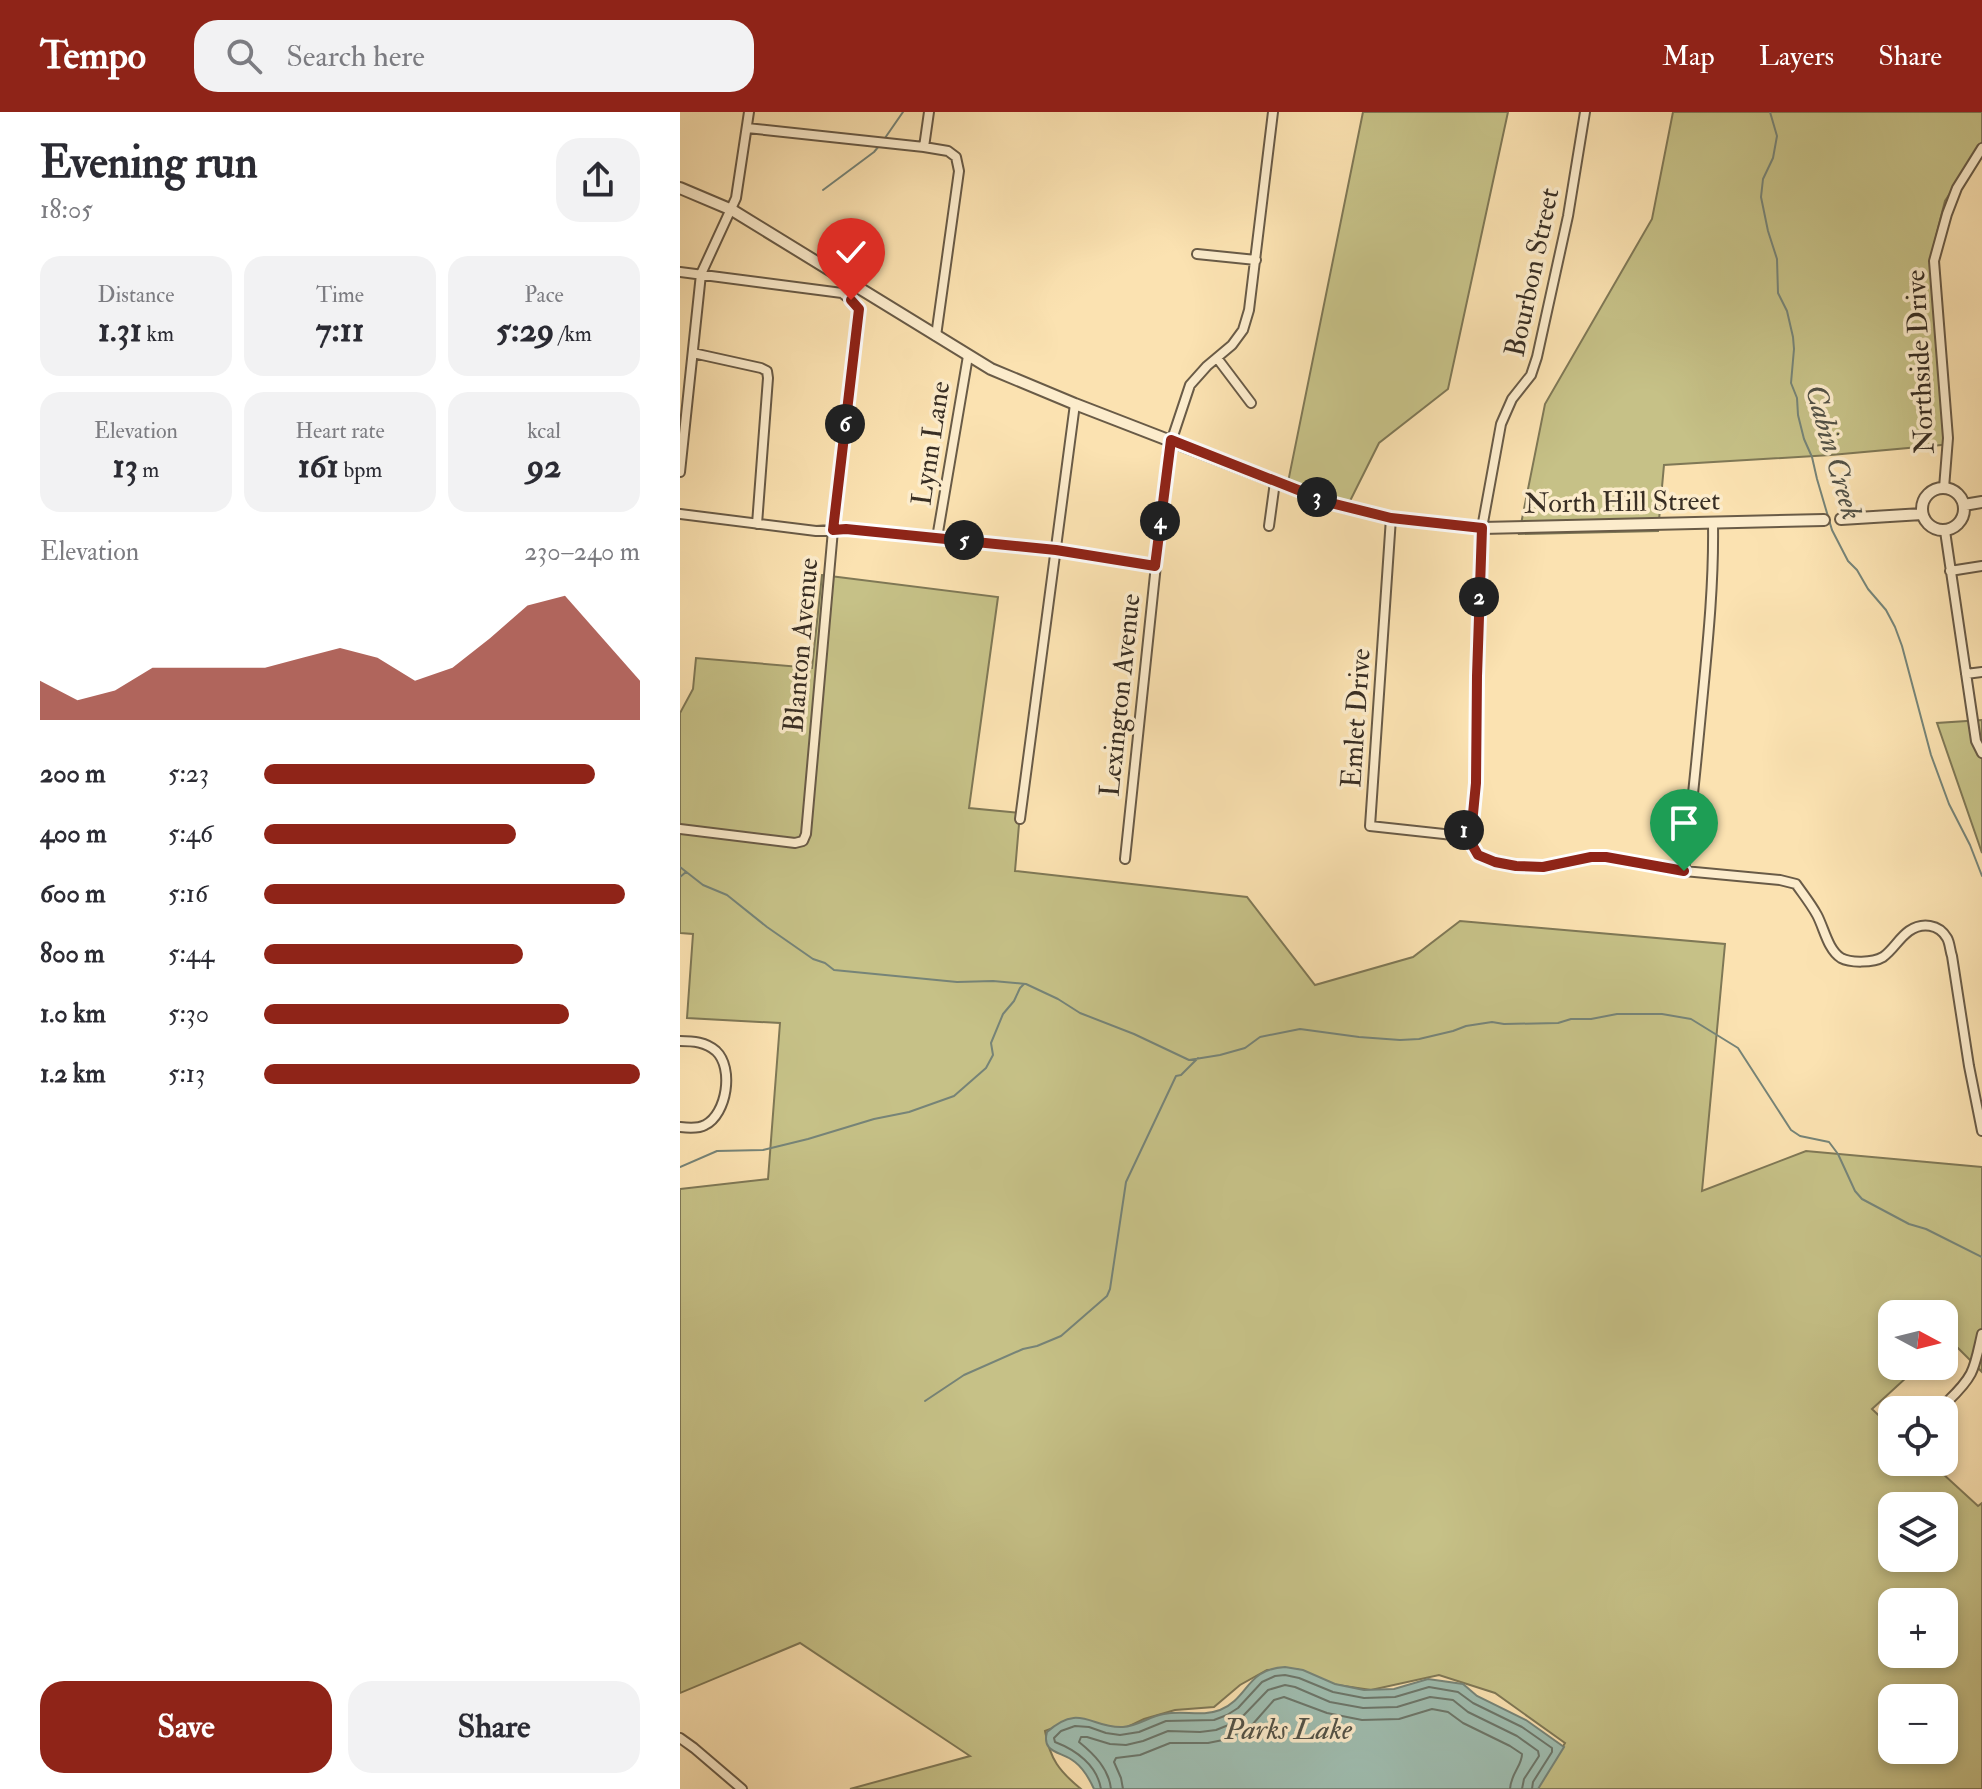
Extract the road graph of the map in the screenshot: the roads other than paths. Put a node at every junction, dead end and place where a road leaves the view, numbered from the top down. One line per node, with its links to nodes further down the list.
1 (749, 112): 5 (street)
2 (929, 112): 6 (street)
3 (1273, 112): 11 (street, Lexington Avenue)
4 (1585, 112): 34 (street, Bourbon Street)
5 (747, 128): 6 (street); 9 (street)
6 (924, 147): 14 (street)
7 (1982, 148): 23 (street, Northside Drive)
8 (680, 188): 9 (street, North Hill Street)
9 (732, 210): 13 (street); 14 (street, North Hill Street)
10 (1197, 254): 11 (street)
11 (1256, 260): 17 (street, Lexington Avenue)
12 (680, 272): 13 (street)
13 (701, 274): 15 (street); 35 (street, Blanton Avenue)
14 (936, 336): 16 (street, North Hill Street)
15 (693, 353): 21 (street); 31 (street)
16 (968, 356): 19 (street, North Hill Street); 37 (street, Lynn Lane)
17 (1217, 358): 18 (street); 20 (street, Lexington Avenue)
18 (1251, 403)
19 (1075, 404): 20 (street, North Hill Street); 38 (street)
20 (1171, 440): 22 (street, North Hill Street); 39 (street, Lexington Avenue)
21 (680, 472)
22 (1275, 482): 28 (street, North Hill Street); 33 (street)
23 (1944, 488): 25 (street); 27 (street)
24 (1982, 502): 25 (street)
25 (1964, 505): 36 (street)
26 (680, 514): 31 (street)
27 (1922, 514): 29 (street, North Hill Street); 36 (street)
28 (1391, 518): 34 (street, North Hill Street); 47 (street, Emlet Drive)
29 (1841, 519): 30 (street, North Hill Street)
30 (1824, 520): 32 (street, North Hill Street)
31 (757, 524): 35 (street)
32 (1713, 524): 34 (street, North Hill Street); 49 (street)
33 (1269, 526)
34 (1482, 528): 47 (street, Bourbon Street)
35 (833, 530): 37 (street); 46 (street, Blanton Avenue)
36 (1945, 531): 41 (street)
37 (937, 538): 38 (street)
38 (1056, 550): 39 (street); 45 (street)
39 (1155, 566): 48 (street, Lexington Avenue)
40 (1982, 566): 41 (street)
41 (1950, 571): 43 (street)
42 (1982, 672): 43 (street)
43 (1966, 674): 44 (street)
44 (1982, 753)
45 (1020, 819)
46 (680, 829)
47 (1463, 829): 49 (street)
48 (1125, 859)
49 (1684, 871): 52 (street)
50 (680, 1041): 51 (street)
51 (680, 1127)
52 (1982, 1131)
53 (1982, 1334): 54 (street)
54 (1953, 1396)
55 (680, 1738): 56 (street)
56 (742, 1789)

